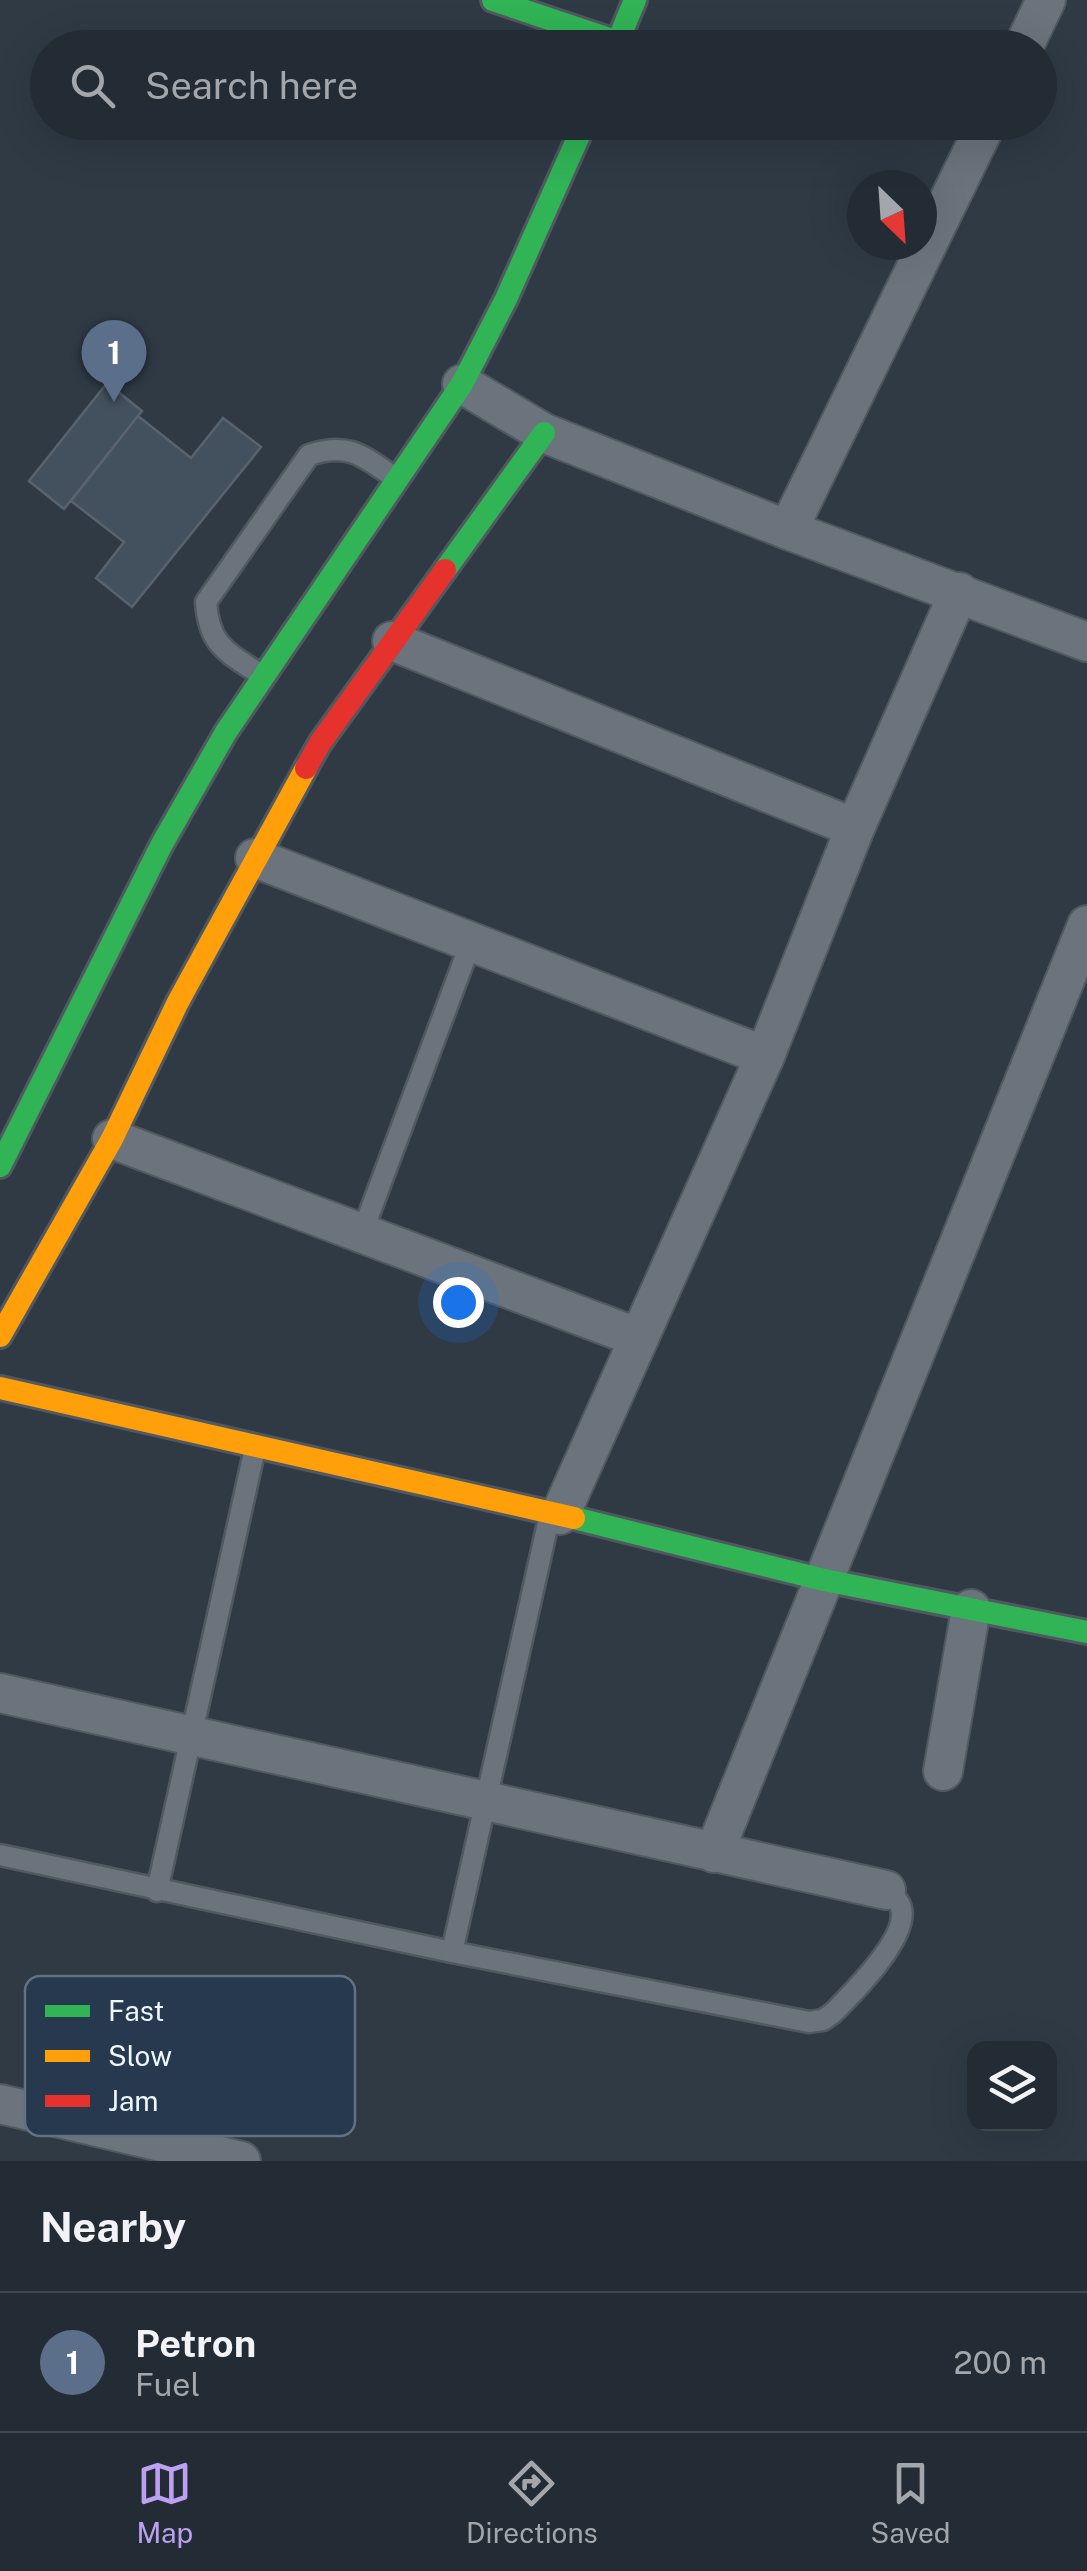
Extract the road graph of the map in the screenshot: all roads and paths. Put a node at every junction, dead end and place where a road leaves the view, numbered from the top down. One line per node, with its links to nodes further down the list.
1 (493, 0): 4 (street)
2 (635, 0): 5 (street)
3 (1046, 0): 6 (street)
4 (577, 30)
5 (622, 30)
6 (1032, 30)
7 (577, 140): 9 (street)
8 (978, 140): 12 (street)
9 (462, 384): 10 (street); 11 (street)
10 (544, 433): 12 (street); 14 (street)
11 (398, 481): 16 (street); 16 (lane)
12 (788, 530): 13 (street)
13 (959, 592): 15 (street); 17 (street)
14 (392, 641): 17 (street); 18 (street)
15 (1087, 642)
16 (262, 676): 22 (street)
17 (855, 828): 21 (street)
18 (255, 858): 20 (street); 23 (street)
19 (1087, 925): 31 (street)
20 (471, 942): 21 (street); 25 (lane)
21 (766, 1056): 27 (street)
22 (10, 1127): 24 (street)
23 (112, 1139): 25 (street); 26 (street)
24 (0, 1166)
25 (362, 1233): 27 (street)
26 (0, 1336)
27 (640, 1338): 30 (street)
28 (0, 1388): 29 (street)
29 (256, 1446): 30 (street); 35 (lane)
30 (556, 1514): 31 (street); 37 (lane)
31 (824, 1580): 32 (street); 38 (street)
32 (971, 1609): 33 (street); 36 (street)
33 (1087, 1632)
34 (0, 1693): 35 (street)
35 (191, 1736): 37 (street); 41 (lane)
36 (942, 1771)
37 (486, 1801): 38 (street); 42 (lane)
38 (714, 1852): 40 (street)
39 (0, 1855): 41 (lane)
40 (886, 1890): 42 (lane)
41 (157, 1891): 42 (lane)
42 (452, 1952)
43 (0, 2104): 44 (street)
44 (25, 2110)
45 (135, 2136): 46 (street)
46 (241, 2161)

